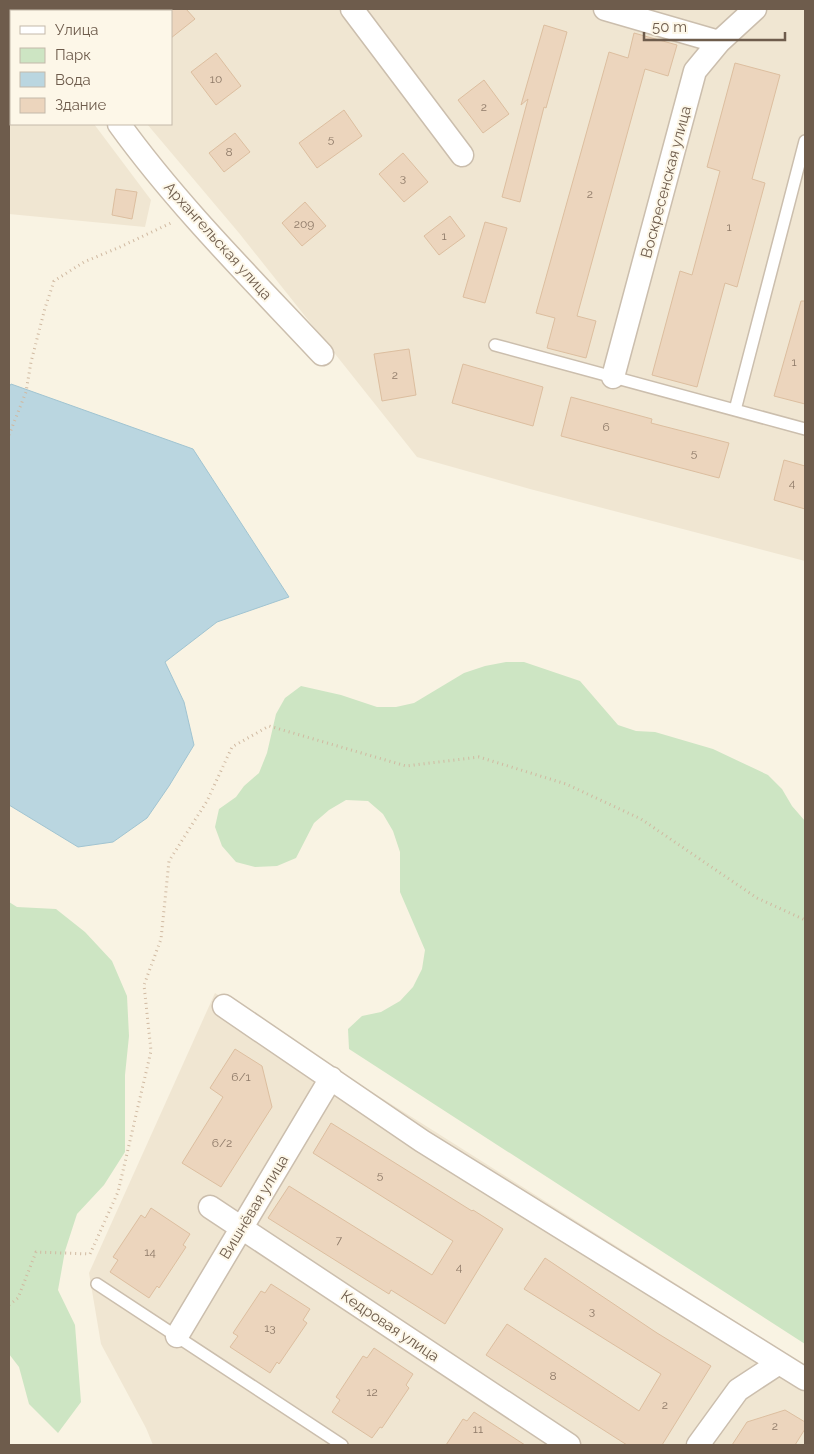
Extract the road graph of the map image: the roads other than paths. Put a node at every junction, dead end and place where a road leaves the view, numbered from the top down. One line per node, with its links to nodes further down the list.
1 (352, 9): 7 (street)
2 (605, 9): 4 (street)
3 (755, 9): 4 (street, Воскресенская улица)
4 (720, 42): 10 (street, Воскресенская улица)
5 (119, 125): 9 (street, Архангельская улица)
6 (805, 141): 11 (lane)
7 (462, 155)
8 (495, 345): 10 (lane)
9 (322, 354)
10 (613, 377): 11 (lane)
11 (735, 410): 12 (lane)
12 (805, 429)
13 (224, 1006): 14 (street)
14 (331, 1078): 16 (street, Вишнёвая улица); 19 (street)
15 (210, 1207): 16 (street, Кедровая улица)
16 (242, 1228): 18 (street, Вишнёвая улица); 22 (street, Кедровая улица)
17 (97, 1284): 18 (lane)
18 (177, 1336): 21 (lane)
19 (779, 1363): 20 (street); 23 (street)
20 (805, 1380)
21 (342, 1445)
22 (570, 1445)
23 (698, 1445)

